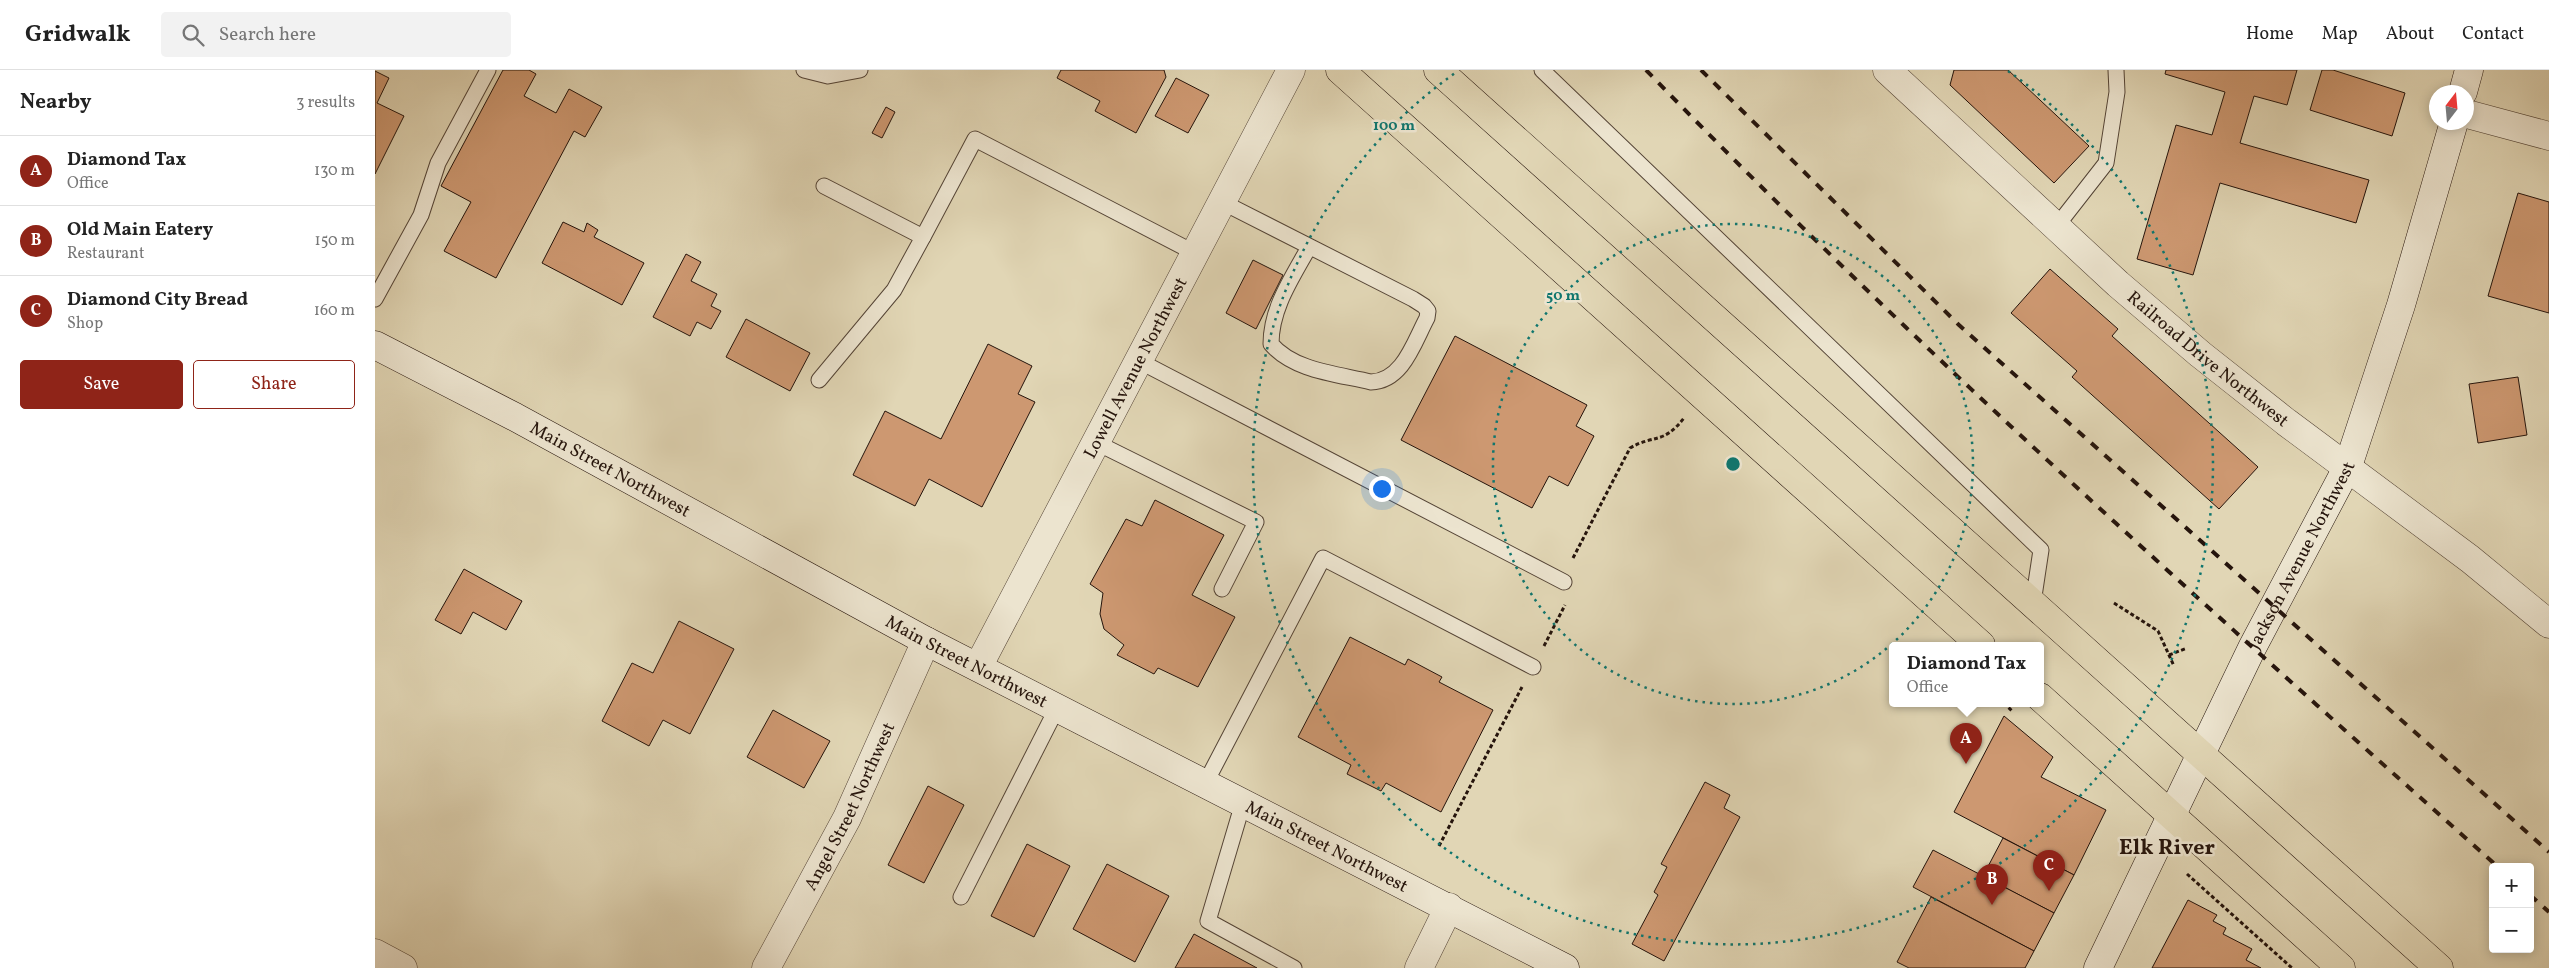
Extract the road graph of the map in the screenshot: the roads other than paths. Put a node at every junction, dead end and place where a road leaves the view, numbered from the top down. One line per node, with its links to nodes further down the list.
1 (488, 70): 21 (lane)
2 (805, 70): 3 (lane)
3 (860, 70)
4 (1291, 70): 16 (street, Lowell Avenue Northwest)
5 (1340, 70): 32 (highway)
6 (1438, 70): 29 (highway)
7 (1542, 70): 29 (lane)
8 (1887, 70): 17 (street, Railroad Drive Northwest)
9 (2116, 70): 17 (lane)
10 (2469, 70): 11 (street)
11 (2465, 85)
12 (2474, 116): 14 (street)
13 (2452, 130): 26 (street, Jackson Avenue Northwest)
14 (2549, 136)
15 (824, 186): 18 (lane)
16 (1222, 202): 19 (lane); 20 (street, Lowell Avenue Northwest)
17 (2056, 227): 26 (street, Railroad Drive Northwest)
18 (923, 237): 20 (lane); 24 (lane)
19 (1309, 247): 19 (lane)
20 (1195, 253): 23 (street, Lowell Avenue Northwest)
21 (375, 299)
22 (375, 345): 31 (street, Main Street Northwest)
23 (1139, 361): 25 (street, Lowell Avenue Northwest); 27 (lane)
24 (819, 380)
25 (1097, 443): 28 (lane); 33 (street, Lowell Avenue Northwest)
26 (2347, 466): 30 (street, Railroad Drive Northwest); 37 (street, Jackson Avenue Northwest)
27 (1564, 582)
28 (1222, 589)
29 (2033, 603): 37 (highway)
30 (2549, 624)
31 (926, 641): 33 (street, Main Street Northwest); 45 (street, Angel Street Northwest)
32 (1978, 642)
33 (978, 667): 36 (street, Main Street Northwest)
34 (1533, 667): 38 (lane)
35 (2044, 701): 40 (highway)
36 (1057, 708): 38 (street, Main Street Northwest); 41 (lane)
37 (2202, 754): 40 (street, Jackson Avenue Northwest); 51 (highway)
38 (1205, 784): 39 (street, Main Street Northwest)
39 (1243, 803): 42 (street, Main Street Northwest); 46 (lane)
40 (2171, 815): 49 (street, Jackson Avenue Northwest); 50 (highway)
41 (961, 897)
42 (1449, 907): 47 (street); 48 (street, Main Street Northwest)
43 (375, 953): 44 (street)
44 (403, 968)
45 (766, 968)
46 (1294, 968)
47 (1419, 968)
48 (1565, 968)
49 (2098, 968)
50 (2341, 968)
51 (2439, 968)

